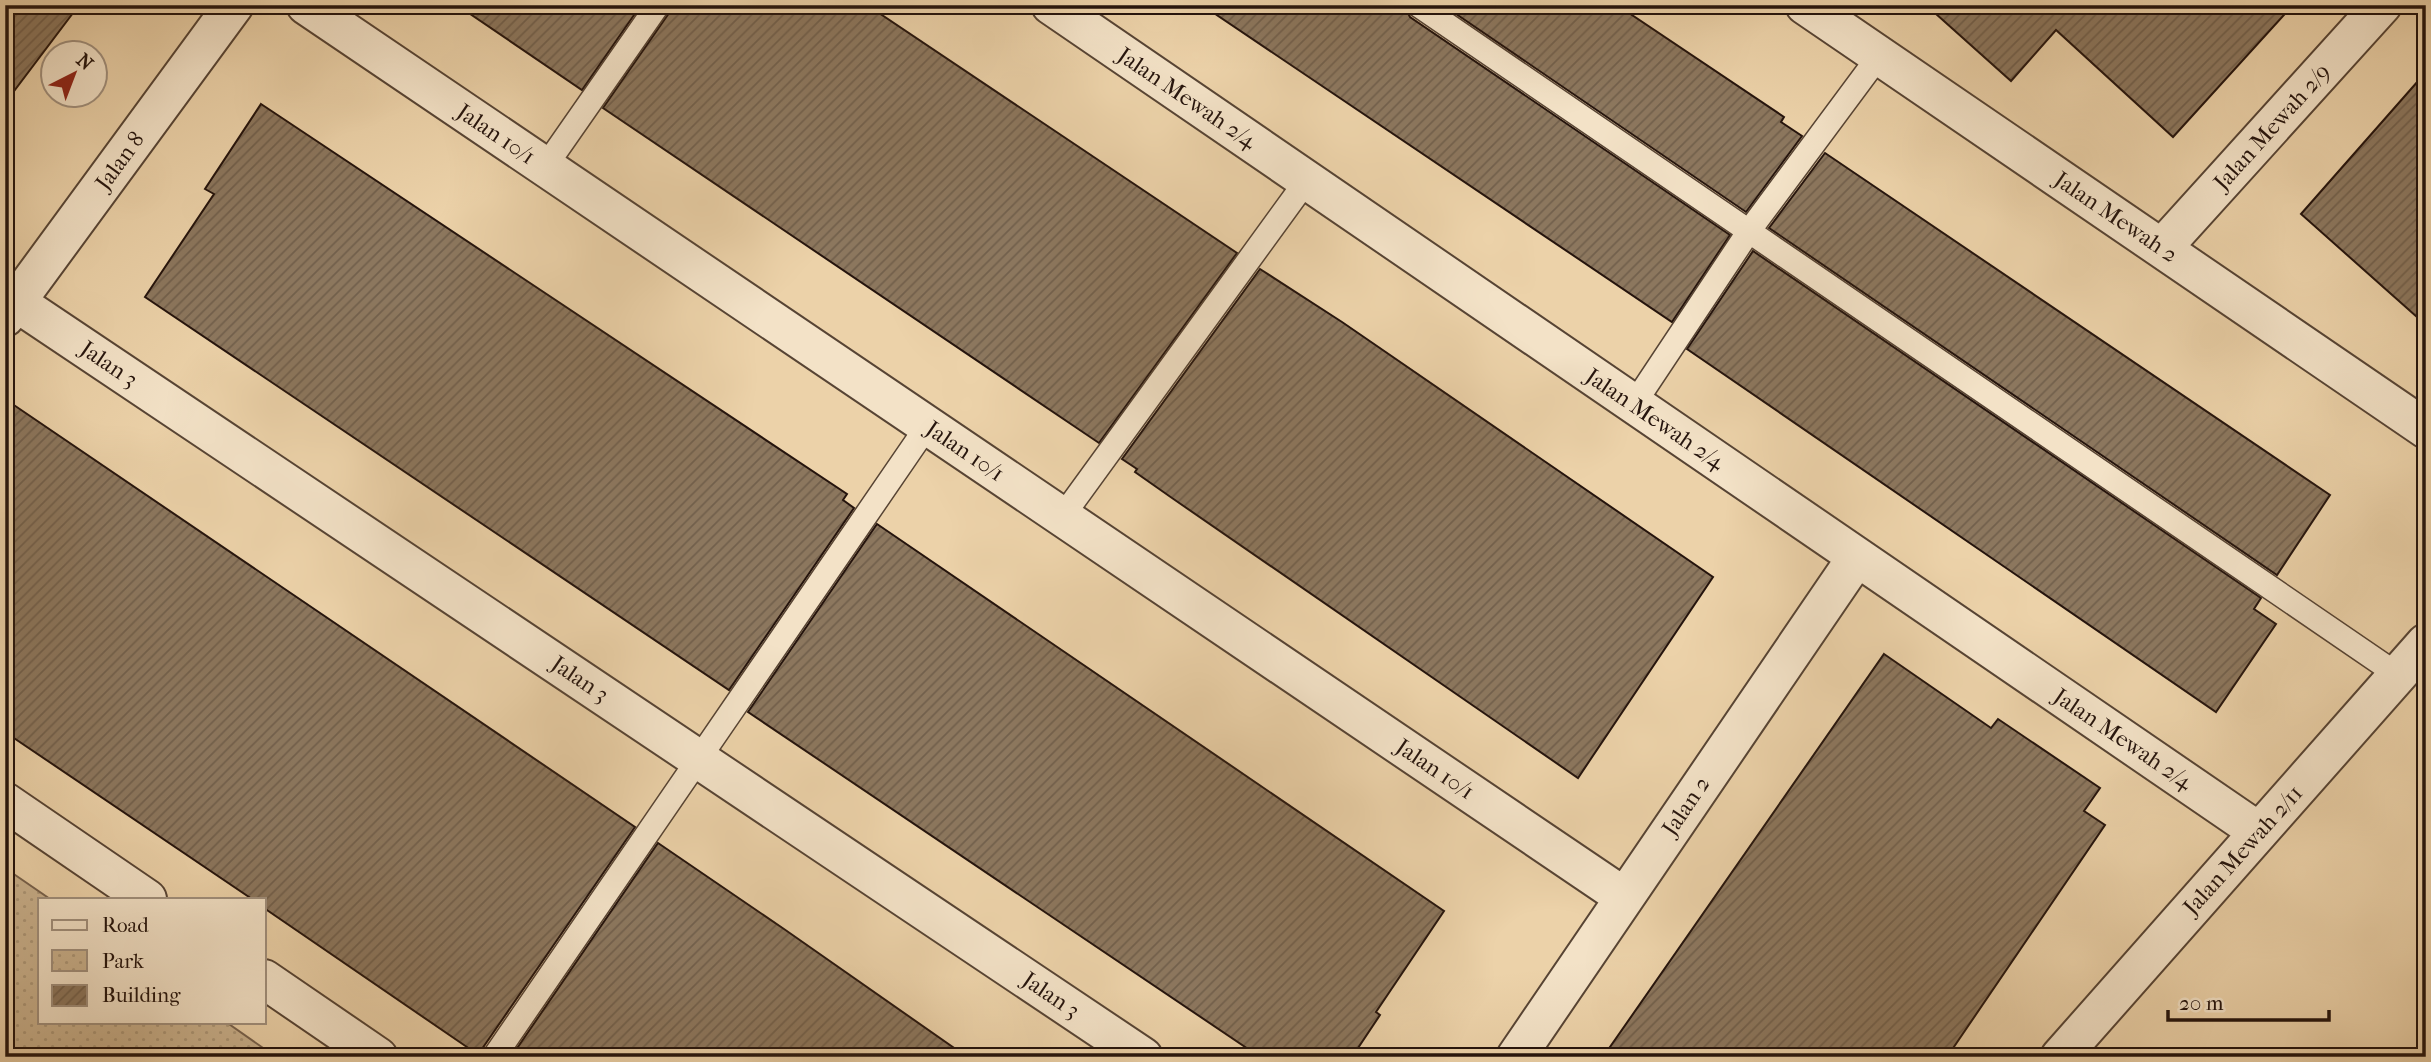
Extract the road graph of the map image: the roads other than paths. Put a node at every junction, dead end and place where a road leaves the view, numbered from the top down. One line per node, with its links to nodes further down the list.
1 (234, 5): 13 (street, Jalan 8)
2 (306, 5): 9 (street, Jalan 10/1)
3 (659, 5): 9 (lane)
4 (1419, 5): 11 (lane)
5 (1805, 5): 8 (street, Jalan Mewah 2)
6 (2382, 5): 12 (street, Jalan Mewah 2/9)
7 (1069, 10): 10 (street, Jalan Mewah 2/4)
8 (1879, 56): 11 (lane); 12 (street, Jalan Mewah 2)
9 (545, 167): 15 (street, Jalan 10/1)
10 (1307, 180): 14 (street, Jalan Mewah 2/4); 17 (lane)
11 (1749, 231): 14 (lane); 20 (lane)
12 (2162, 248): 16 (street, Jalan Mewah 2)
13 (11, 309): 21 (street, Jalan 3)
14 (1634, 404): 18 (street, Jalan Mewah 2/4)
15 (928, 425): 17 (street, Jalan 10/1); 21 (lane)
16 (2426, 429)
17 (1062, 517): 24 (street, Jalan 10/1)
18 (1857, 557): 23 (street, Jalan Mewah 2/4); 24 (street, Jalan 2)
19 (2426, 643): 20 (street, Jalan Mewah 2/11)
20 (2398, 675): 23 (street, Jalan Mewah 2/11)
21 (698, 759): 28 (lane); 29 (street, Jalan 3)
22 (5, 802): 25 (street)
23 (2259, 832): 31 (street, Jalan Mewah 2/11)
24 (1624, 897): 30 (street, Jalan 2)
25 (146, 898)
26 (266, 980): 27 (street)
27 (378, 1057)
28 (494, 1057)
29 (1143, 1057)
30 (1516, 1057)
31 (2060, 1057)

